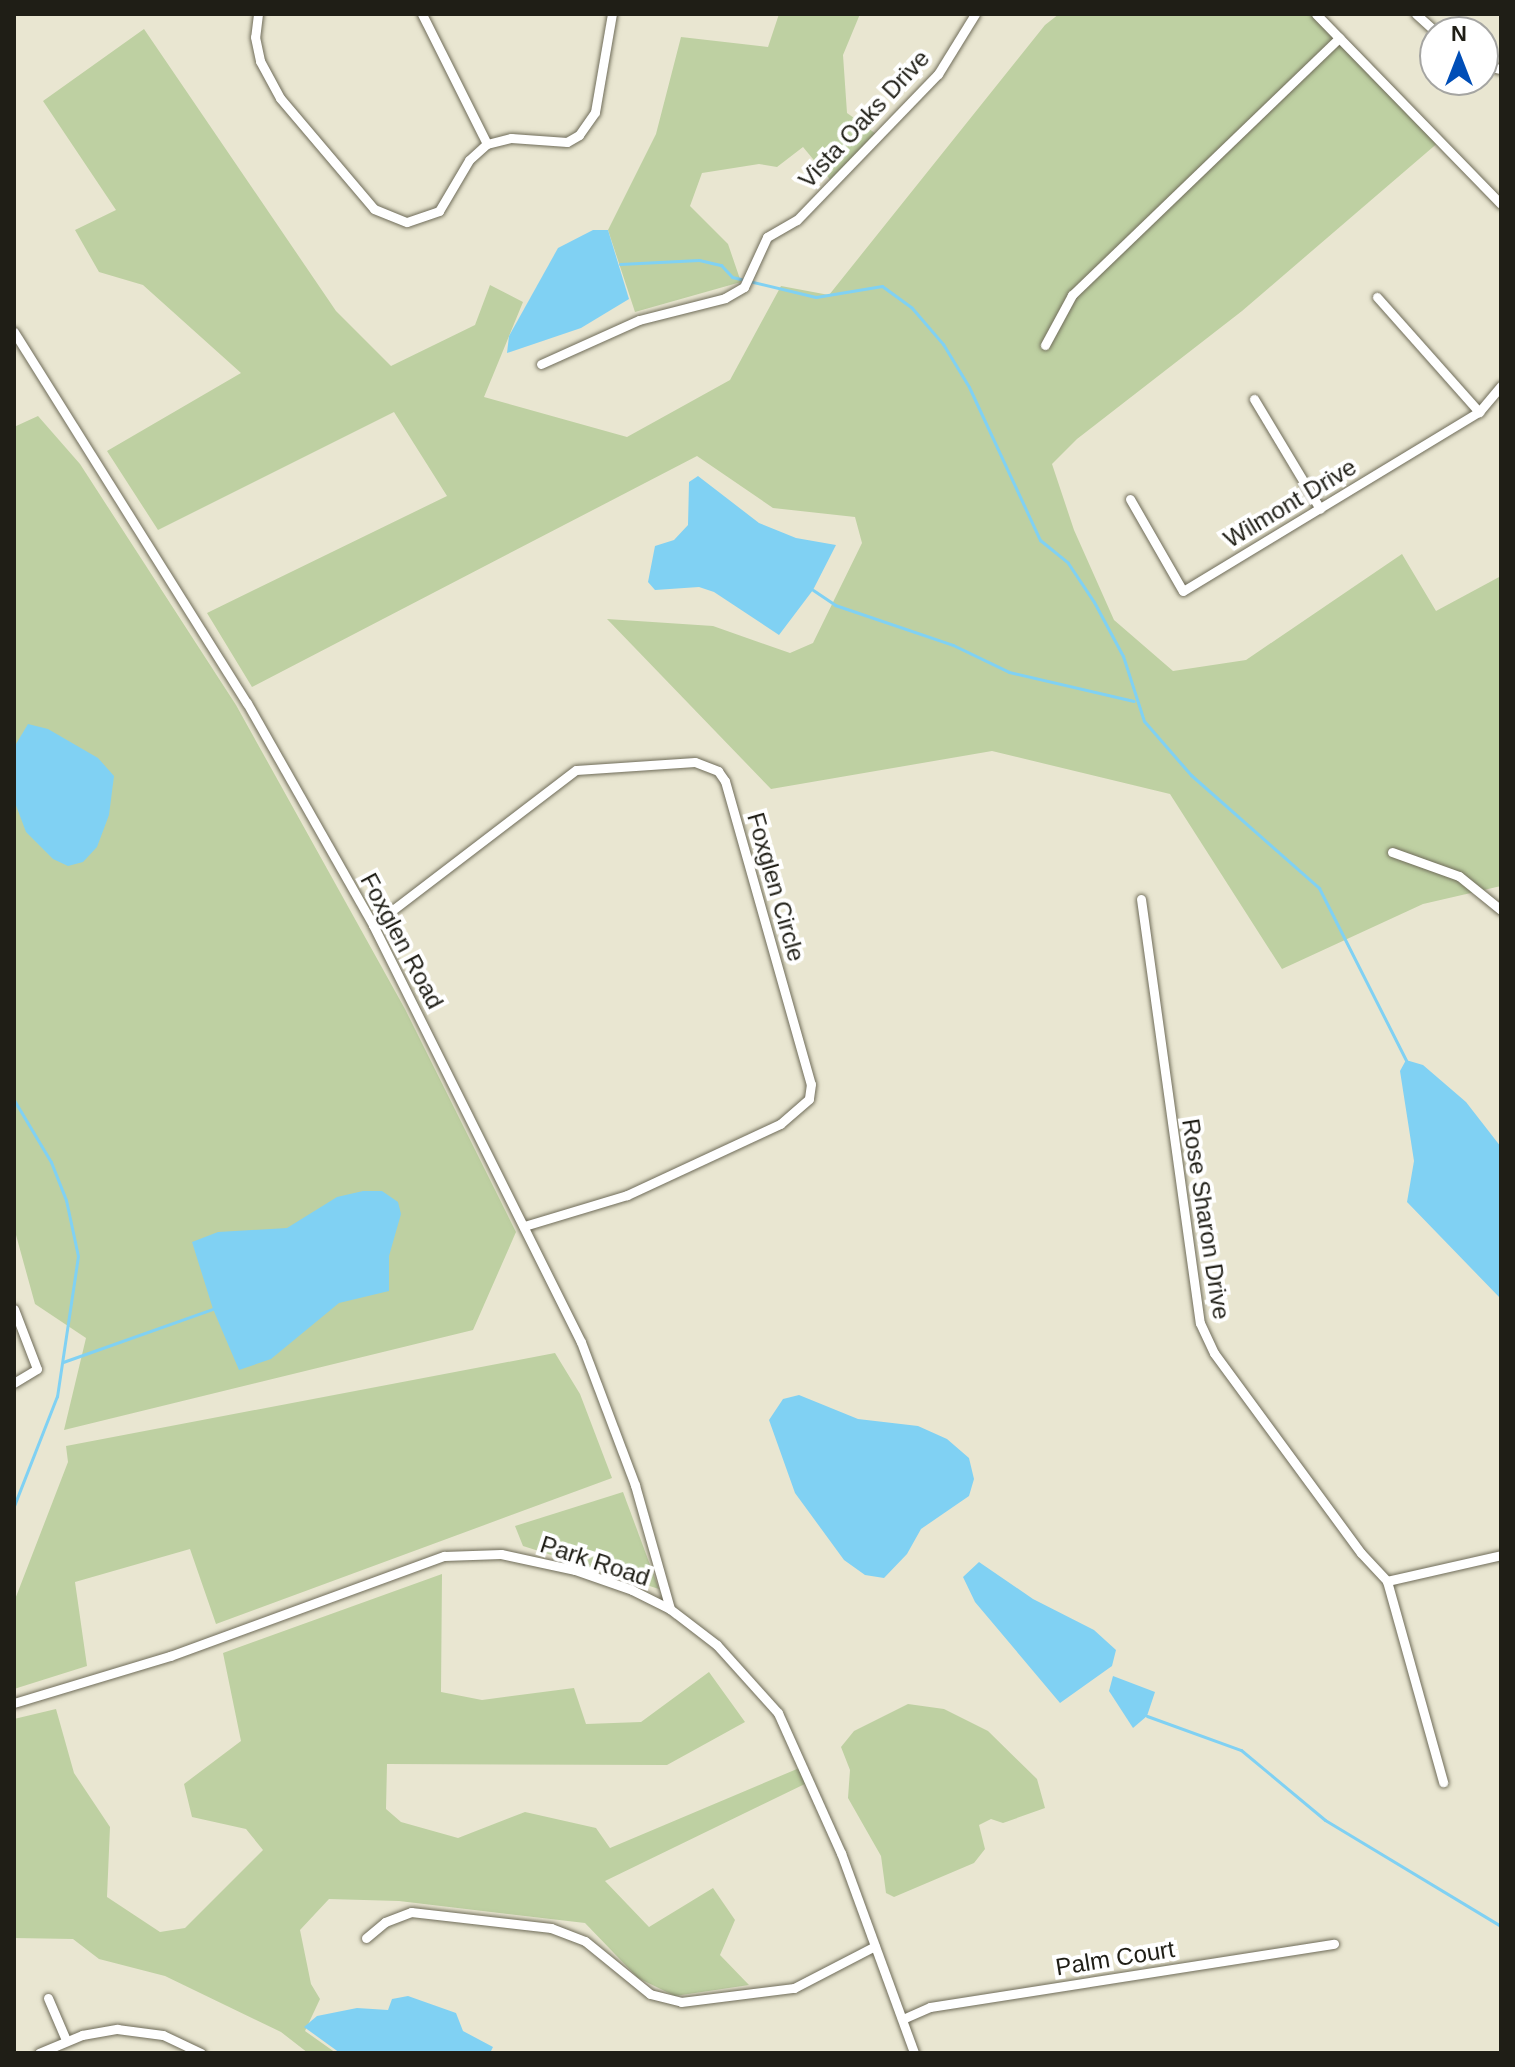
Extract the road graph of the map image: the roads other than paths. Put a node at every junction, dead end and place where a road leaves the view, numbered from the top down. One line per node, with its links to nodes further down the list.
1 (258, 14): 7 (street)
2 (422, 14): 7 (street)
3 (612, 14): 7 (street)
4 (975, 14): 12 (street, Vista Oaks Drive)
5 (1316, 14): 6 (street)
6 (1339, 38): 8 (street); 11 (street)
7 (487, 144)
8 (1501, 204)
9 (1377, 297): 15 (street)
10 (14, 332): 21 (street, Foxglen Road)
11 (1045, 345)
12 (541, 364)
13 (1501, 386): 15 (street, Wilmont Drive)
14 (1254, 399): 17 (street)
15 (1479, 412): 17 (street, Wilmont Drive)
16 (1130, 499): 17 (street, Wilmont Drive)
17 (1320, 509)
18 (1392, 852): 20 (street)
19 (1141, 899): 26 (street, Rose Sharon Drive)
20 (1501, 910)
21 (373, 925): 22 (street, Foxglen Road); 22 (street, Foxglen Circle)
22 (524, 1226): 27 (street, Foxglen Road)
23 (14, 1309): 24 (street)
24 (14, 1383)
25 (1501, 1555): 26 (street)
26 (1387, 1581): 29 (street, Rose Sharon Drive)
27 (670, 1609): 28 (street, Park Road); 32 (street, Park Road)
28 (14, 1703)
29 (1443, 1782)
30 (366, 1938): 32 (street)
31 (1334, 1944): 34 (street, Palm Court)
32 (875, 1946): 34 (street, Park Road)
33 (48, 1998): 35 (street)
34 (905, 2018): 38 (street, Park Road)
35 (66, 2040): 36 (street); 37 (street)
36 (39, 2053)
37 (201, 2053)
38 (914, 2053)

